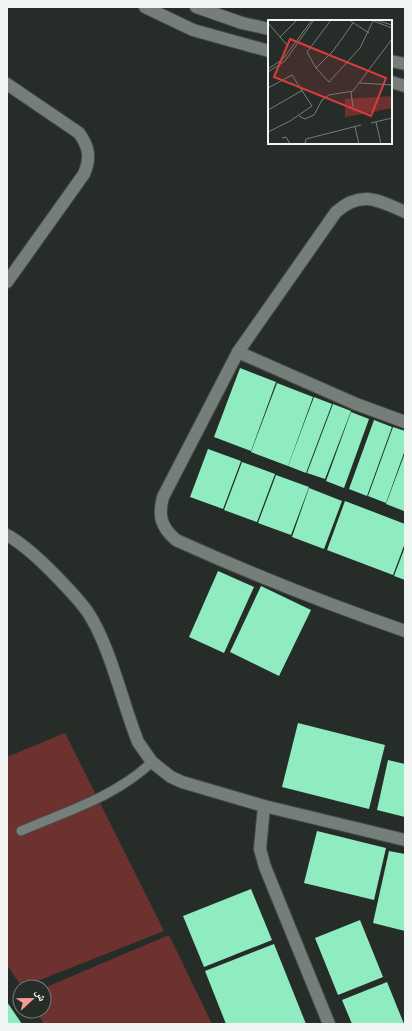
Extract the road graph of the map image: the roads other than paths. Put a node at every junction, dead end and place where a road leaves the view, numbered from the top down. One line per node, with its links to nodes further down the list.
1 (145, 7): 4 (street)
2 (196, 7): 3 (street)
3 (268, 30)
4 (268, 51)
5 (392, 61): 6 (street)
6 (405, 64)
7 (392, 82): 9 (street)
8 (7, 84): 11 (street)
9 (405, 86)
10 (405, 212): 12 (street)
11 (7, 282)
12 (238, 352): 13 (street); 15 (street)
13 (405, 422)
14 (7, 536): 16 (street)
15 (405, 631)
16 (152, 762): 17 (street); 18 (lane)
17 (264, 806): 19 (street); 20 (street)
18 (21, 830)
19 (405, 840)
20 (329, 1024)

